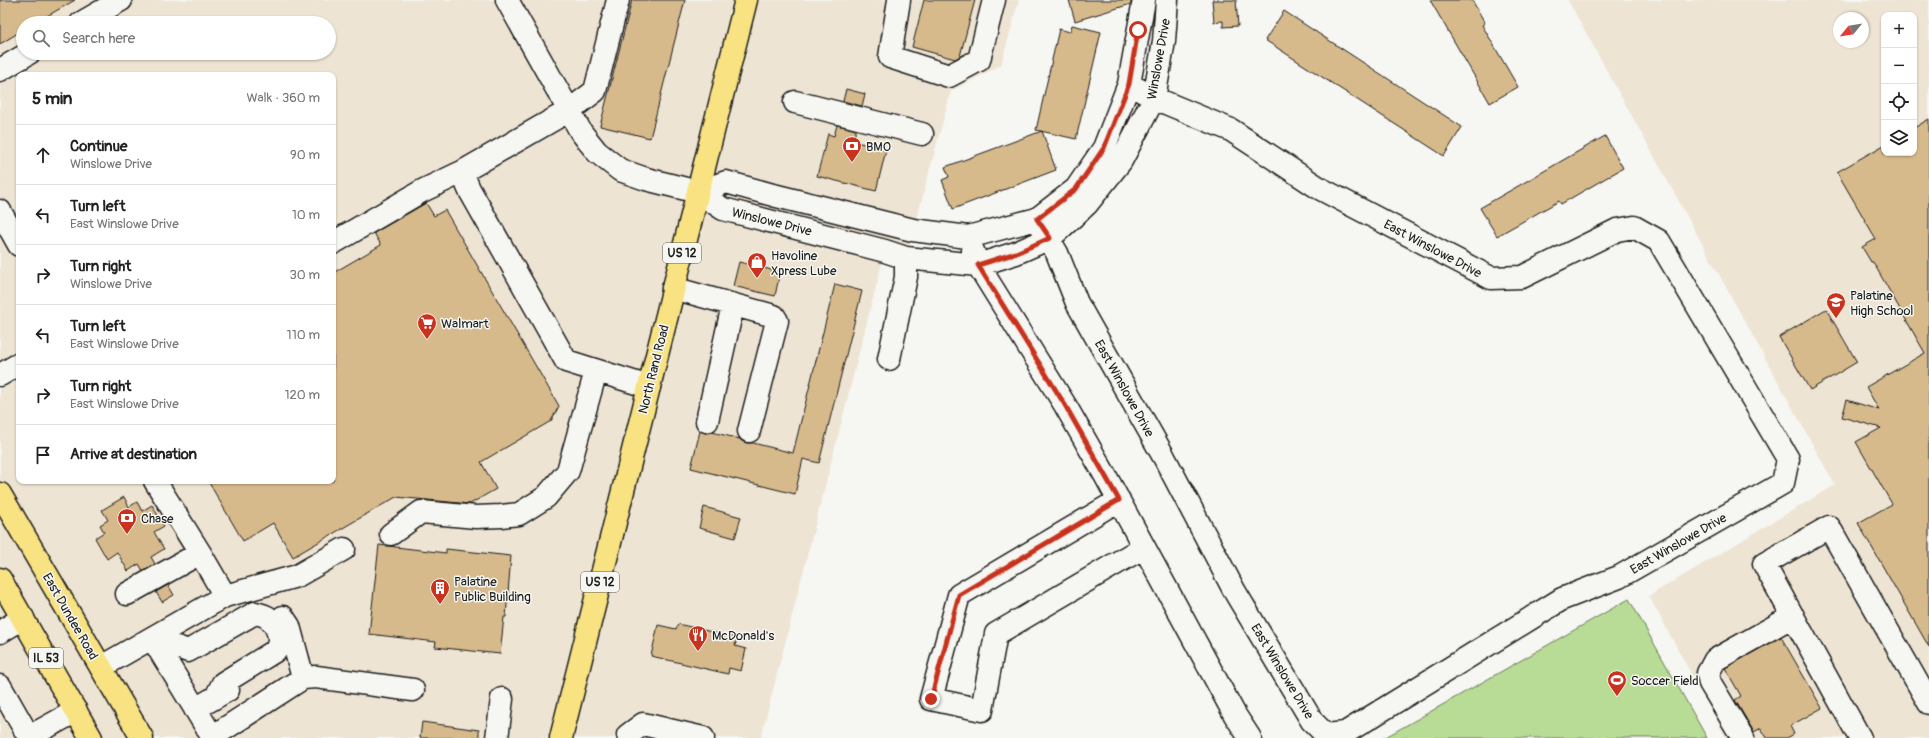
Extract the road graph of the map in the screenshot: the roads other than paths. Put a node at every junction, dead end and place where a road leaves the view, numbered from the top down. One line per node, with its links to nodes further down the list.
1 (121, 0): 9 (street)
2 (507, 0): 15 (street)
3 (618, 0): 15 (street)
4 (746, 0): 18 (main road, North Rand Road / US 12)
5 (899, 0): 6 (street)
6 (994, 0)
7 (1144, 0): 12 (street, Winslowe Drive)
8 (1167, 0): 13 (street, Winslowe Drive)
9 (93, 16)
10 (17, 60): 11 (street)
11 (0, 70)
12 (1129, 84): 13 (street, East Winslowe Drive); 20 (street, Winslowe Drive)
13 (1154, 98): 22 (street, Winslowe Drive); 22 (street, East Winslowe Drive)
14 (795, 102): 16 (street)
15 (570, 110): 17 (street); 18 (street)
16 (922, 134)
17 (462, 172): 24 (street); 31 (street)
18 (698, 192): 21 (street, Winslowe Drive); 25 (street, Winslowe Drive); 27 (main road, North Rand Road / US 12)
19 (0, 211): 23 (street)
20 (1037, 219): 21 (street, Winslowe Drive); 22 (street, East Winslowe Drive)
21 (968, 237): 26 (street)
22 (1050, 238): 26 (street, Winslowe Drive)
23 (16, 240)
24 (336, 241)
25 (906, 258): 26 (street, Winslowe Drive); 29 (street)
26 (978, 265): 38 (street)
27 (673, 288): 28 (street); 33 (main road, North Rand Road / US 12)
28 (733, 305): 34 (street); 35 (street)
29 (889, 359)
30 (16, 366): 32 (street)
31 (596, 371): 33 (street); 39 (street)
32 (0, 375)
33 (649, 387): 67 (main road, North Rand Road / US 12)
34 (707, 421)
35 (749, 431)
36 (157, 484): 42 (street)
37 (0, 494): 51 (main road, East Dundee Road)
38 (1119, 500): 40 (street); 40 (street)
39 (391, 534)
40 (1144, 547): 69 (street)
41 (344, 549): 45 (street)
42 (200, 553): 44 (street); 45 (street)
43 (0, 579): 47 (main road, IL 53)
44 (127, 594)
45 (225, 596): 49 (street)
46 (1792, 616): 57 (street); 61 (street); 70 (street)
47 (23, 618): 48 (street); 59 (main road, IL 53)
48 (0, 632)
49 (164, 647): 50 (street); 51 (street); 55 (street); 58 (street)
50 (296, 649): 52 (street); 55 (street)
51 (101, 667): 65 (main road, East Dundee Road)
52 (304, 678): 54 (street); 63 (street)
53 (0, 686): 62 (street)
54 (413, 690)
55 (216, 697): 58 (street)
56 (502, 699): 66 (street)
57 (1929, 703)
58 (195, 710): 63 (street)
59 (76, 711): 62 (street); 64 (main road, IL 53)
60 (628, 735): 68 (street)
61 (1741, 736)
62 (28, 737)
63 (212, 737)
64 (91, 738)
65 (142, 738)
66 (497, 738)
67 (561, 738)
68 (702, 738)
69 (1250, 738)
70 (1860, 738)

